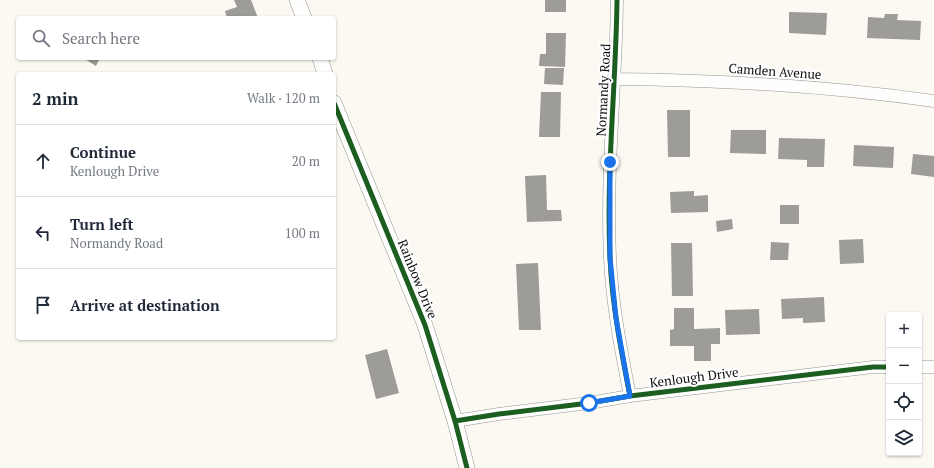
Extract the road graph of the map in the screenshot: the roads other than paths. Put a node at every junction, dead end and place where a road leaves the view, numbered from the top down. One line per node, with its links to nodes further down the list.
1 (297, 0): 3 (street)
2 (617, 0): 6 (street, Normandy Road)
3 (303, 16)
4 (321, 60): 5 (street)
5 (324, 72)
6 (614, 79): 7 (street, Camden Avenue); 12 (street, Normandy Road)
7 (934, 101)
8 (336, 108): 13 (street, Rainbow Drive)
9 (886, 367): 12 (street, Kenlough Drive)
10 (922, 367): 11 (street)
11 (934, 367)
12 (630, 396): 13 (street, Kenlough Drive)
13 (455, 421): 14 (street, Rainbow Drive)
14 (467, 468)

